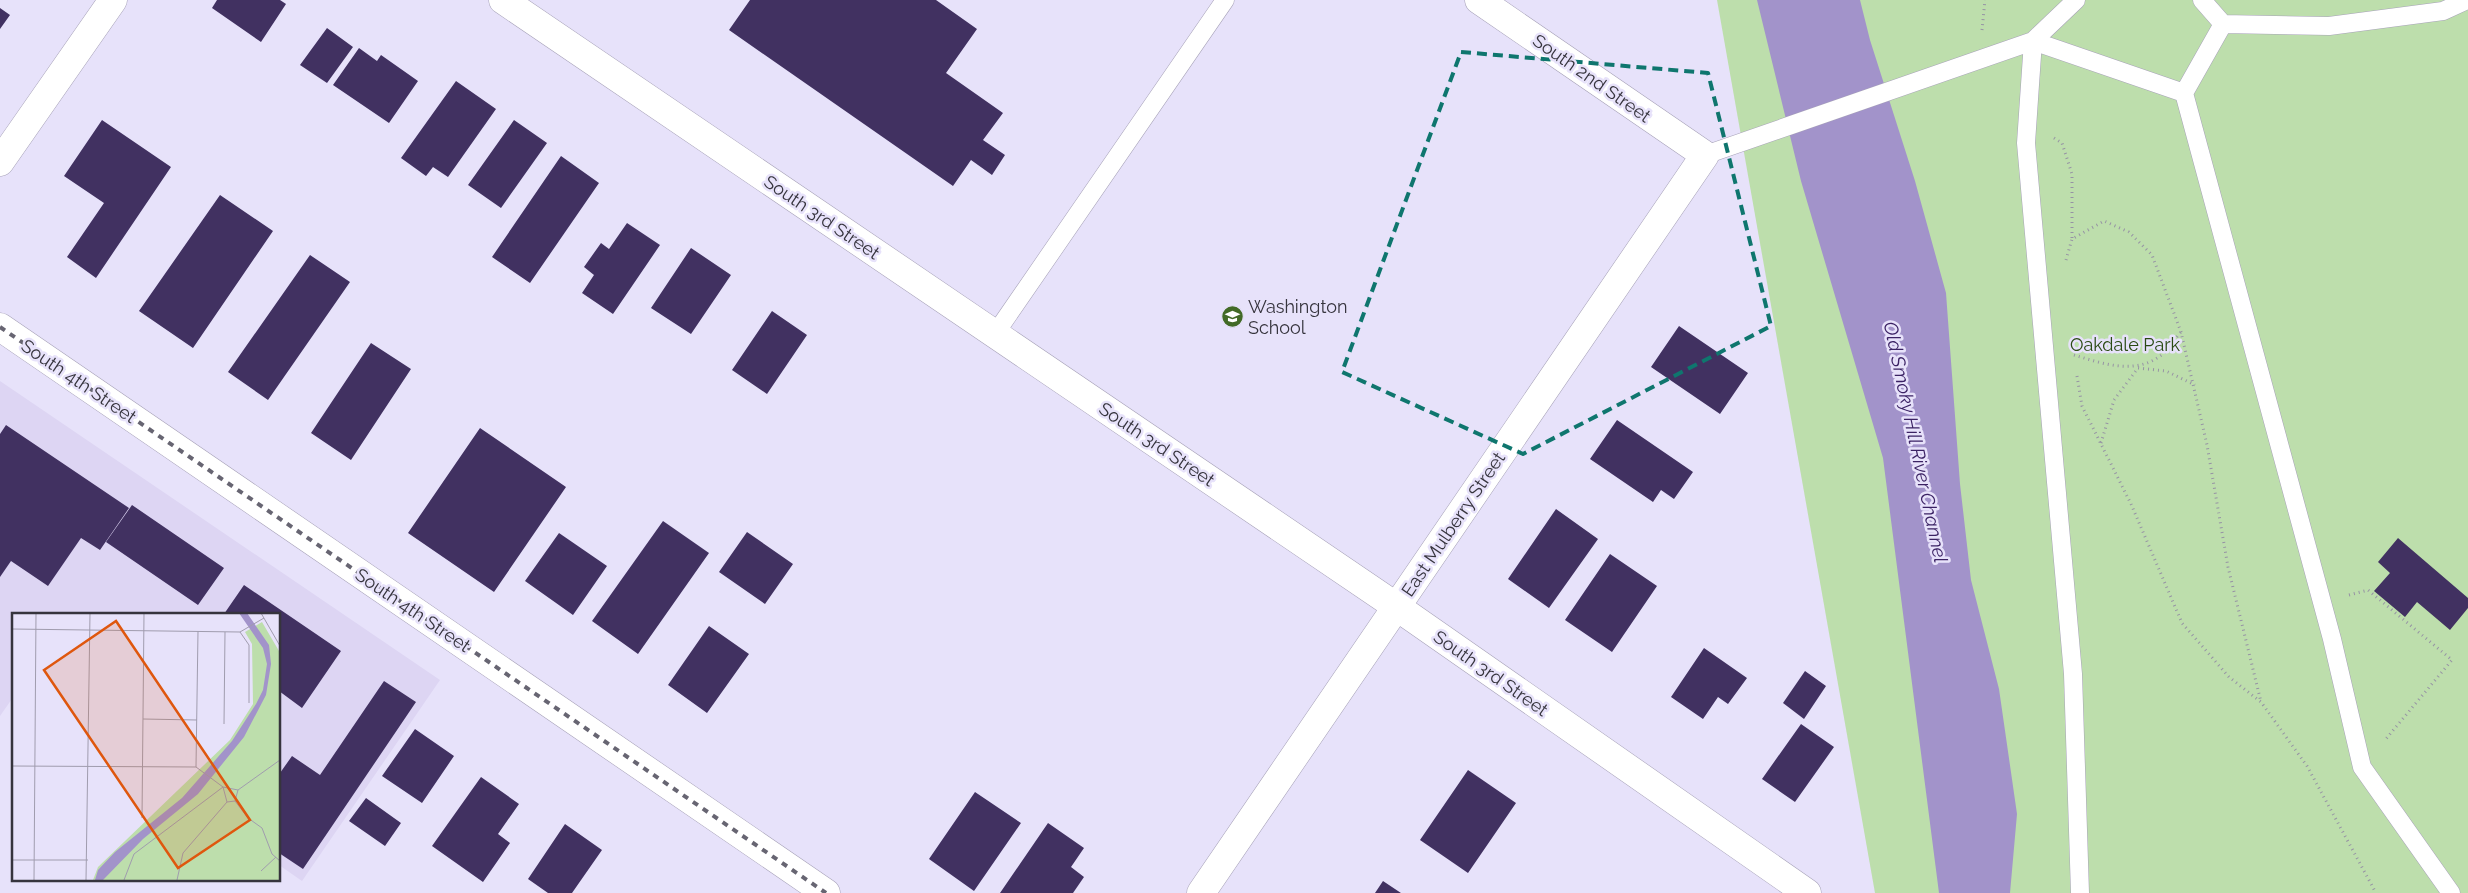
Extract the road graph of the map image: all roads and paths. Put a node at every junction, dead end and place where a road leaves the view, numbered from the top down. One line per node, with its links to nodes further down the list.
1 (113, 0): 13 (street)
2 (503, 0): 18 (street, South 3rd Street)
3 (1225, 0): 18 (lane)
4 (1479, 0): 12 (street, South 2nd Street)
5 (2076, 0): 9 (lane)
6 (2202, 0): 8 (lane)
7 (2466, 0): 8 (lane)
8 (2223, 24): 10 (lane)
9 (2033, 42): 10 (lane); 11 (lane); 12 (lane)
10 (2184, 93): 26 (lane)
11 (2028, 123): 14 (path); 33 (lane)
12 (1716, 152): 27 (street, East Mulberry Street)
13 (0, 162)
14 (2072, 239): 15 (path); 17 (path)
15 (2065, 263)
16 (0, 327): 30 (street, South 4th Street)
17 (2180, 332): 22 (path); 24 (path)
18 (995, 334): 27 (street, South 3rd Street)
19 (2072, 346): 20 (path)
20 (2074, 355): 21 (path); 22 (path)
21 (2075, 364)
22 (2138, 368): 24 (path); 25 (path)
23 (2077, 372): 25 (path)
24 (2195, 385): 28 (path)
25 (2101, 444): 28 (path)
26 (2322, 602): 29 (lane); 29 (path)
27 (1397, 607): 31 (street, East Mulberry Street); 32 (street, South 3rd Street)
28 (2261, 702): 34 (path)
29 (2362, 767): 35 (lane)
30 (826, 893)
31 (1201, 893)
32 (1807, 893)
33 (2080, 893)
34 (2376, 893)
35 (2451, 893)

